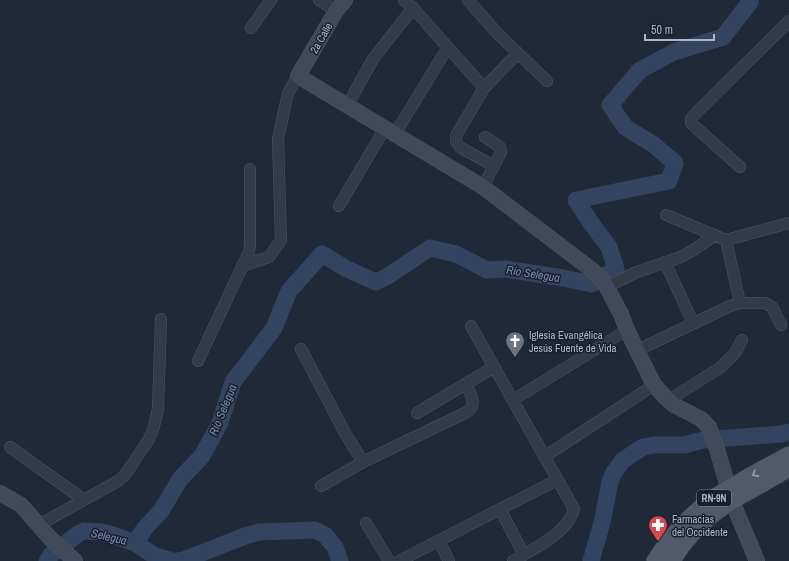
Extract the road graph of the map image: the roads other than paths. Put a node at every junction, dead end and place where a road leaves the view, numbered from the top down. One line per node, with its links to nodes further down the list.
1 (271, 0): 8 (street)
2 (319, 0): 5 (street)
3 (404, 0): 6 (street)
4 (468, 0): 10 (street)
5 (340, 6): 11 (street, 2a Calle)
6 (413, 8): 9 (street); 14 (street)
7 (789, 21): 18 (street)
8 (251, 28)
9 (448, 47): 13 (street); 15 (street)
10 (518, 53): 12 (street); 13 (street)
11 (298, 76): 14 (street); 27 (street)
12 (547, 82)
13 (484, 88): 17 (street)
14 (347, 106): 15 (street)
15 (390, 131): 20 (street); 21 (street)
16 (485, 137): 17 (street)
17 (494, 166): 20 (street)
18 (740, 167)
19 (250, 169): 27 (street)
20 (483, 187): 28 (street)
21 (339, 206)
22 (666, 215): 24 (street)
23 (789, 223): 25 (street)
24 (714, 235): 25 (street); 26 (street)
25 (726, 240): 29 (street)
26 (665, 262): 28 (street); 31 (street)
27 (242, 266): 38 (street)
28 (605, 285): 34 (street)
29 (740, 303): 31 (street); 32 (street)
30 (161, 319): 54 (street)
31 (693, 324): 37 (street)
32 (781, 325)
33 (471, 326): 39 (street)
34 (627, 330): 37 (street); 42 (street)
35 (742, 340): 43 (street)
36 (301, 349): 48 (street)
37 (638, 350): 41 (street)
38 (198, 360)
39 (494, 367): 40 (street); 42 (street)
40 (466, 384): 44 (street); 48 (street)
41 (654, 385): 43 (street); 47 (street)
42 (513, 400): 47 (street)
43 (669, 400): 53 (street)
44 (417, 413)
45 (10, 447): 54 (street)
46 (789, 455): 53 (main road, RN-9N, one-way to 53)
47 (544, 457): 50 (street)
48 (363, 462): 51 (street)
49 (789, 468): 53 (main road, RN-9N)
50 (557, 480): 55 (street); 59 (street)
51 (321, 486)
52 (0, 493): 57 (street)
53 (730, 495): 65 (main road, RN-9N); 66 (main road, RN-9N); 67 (street)
54 (84, 500): 57 (street)
55 (500, 509): 58 (street); 59 (street)
56 (366, 524): 61 (street)
57 (39, 525): 60 (street)
58 (439, 541): 62 (street); 63 (street)
59 (524, 555): 64 (street)
60 (74, 560)
61 (389, 561)
62 (399, 561)
63 (449, 561)
64 (513, 561)
65 (655, 561)
66 (672, 561)
67 (757, 561)

